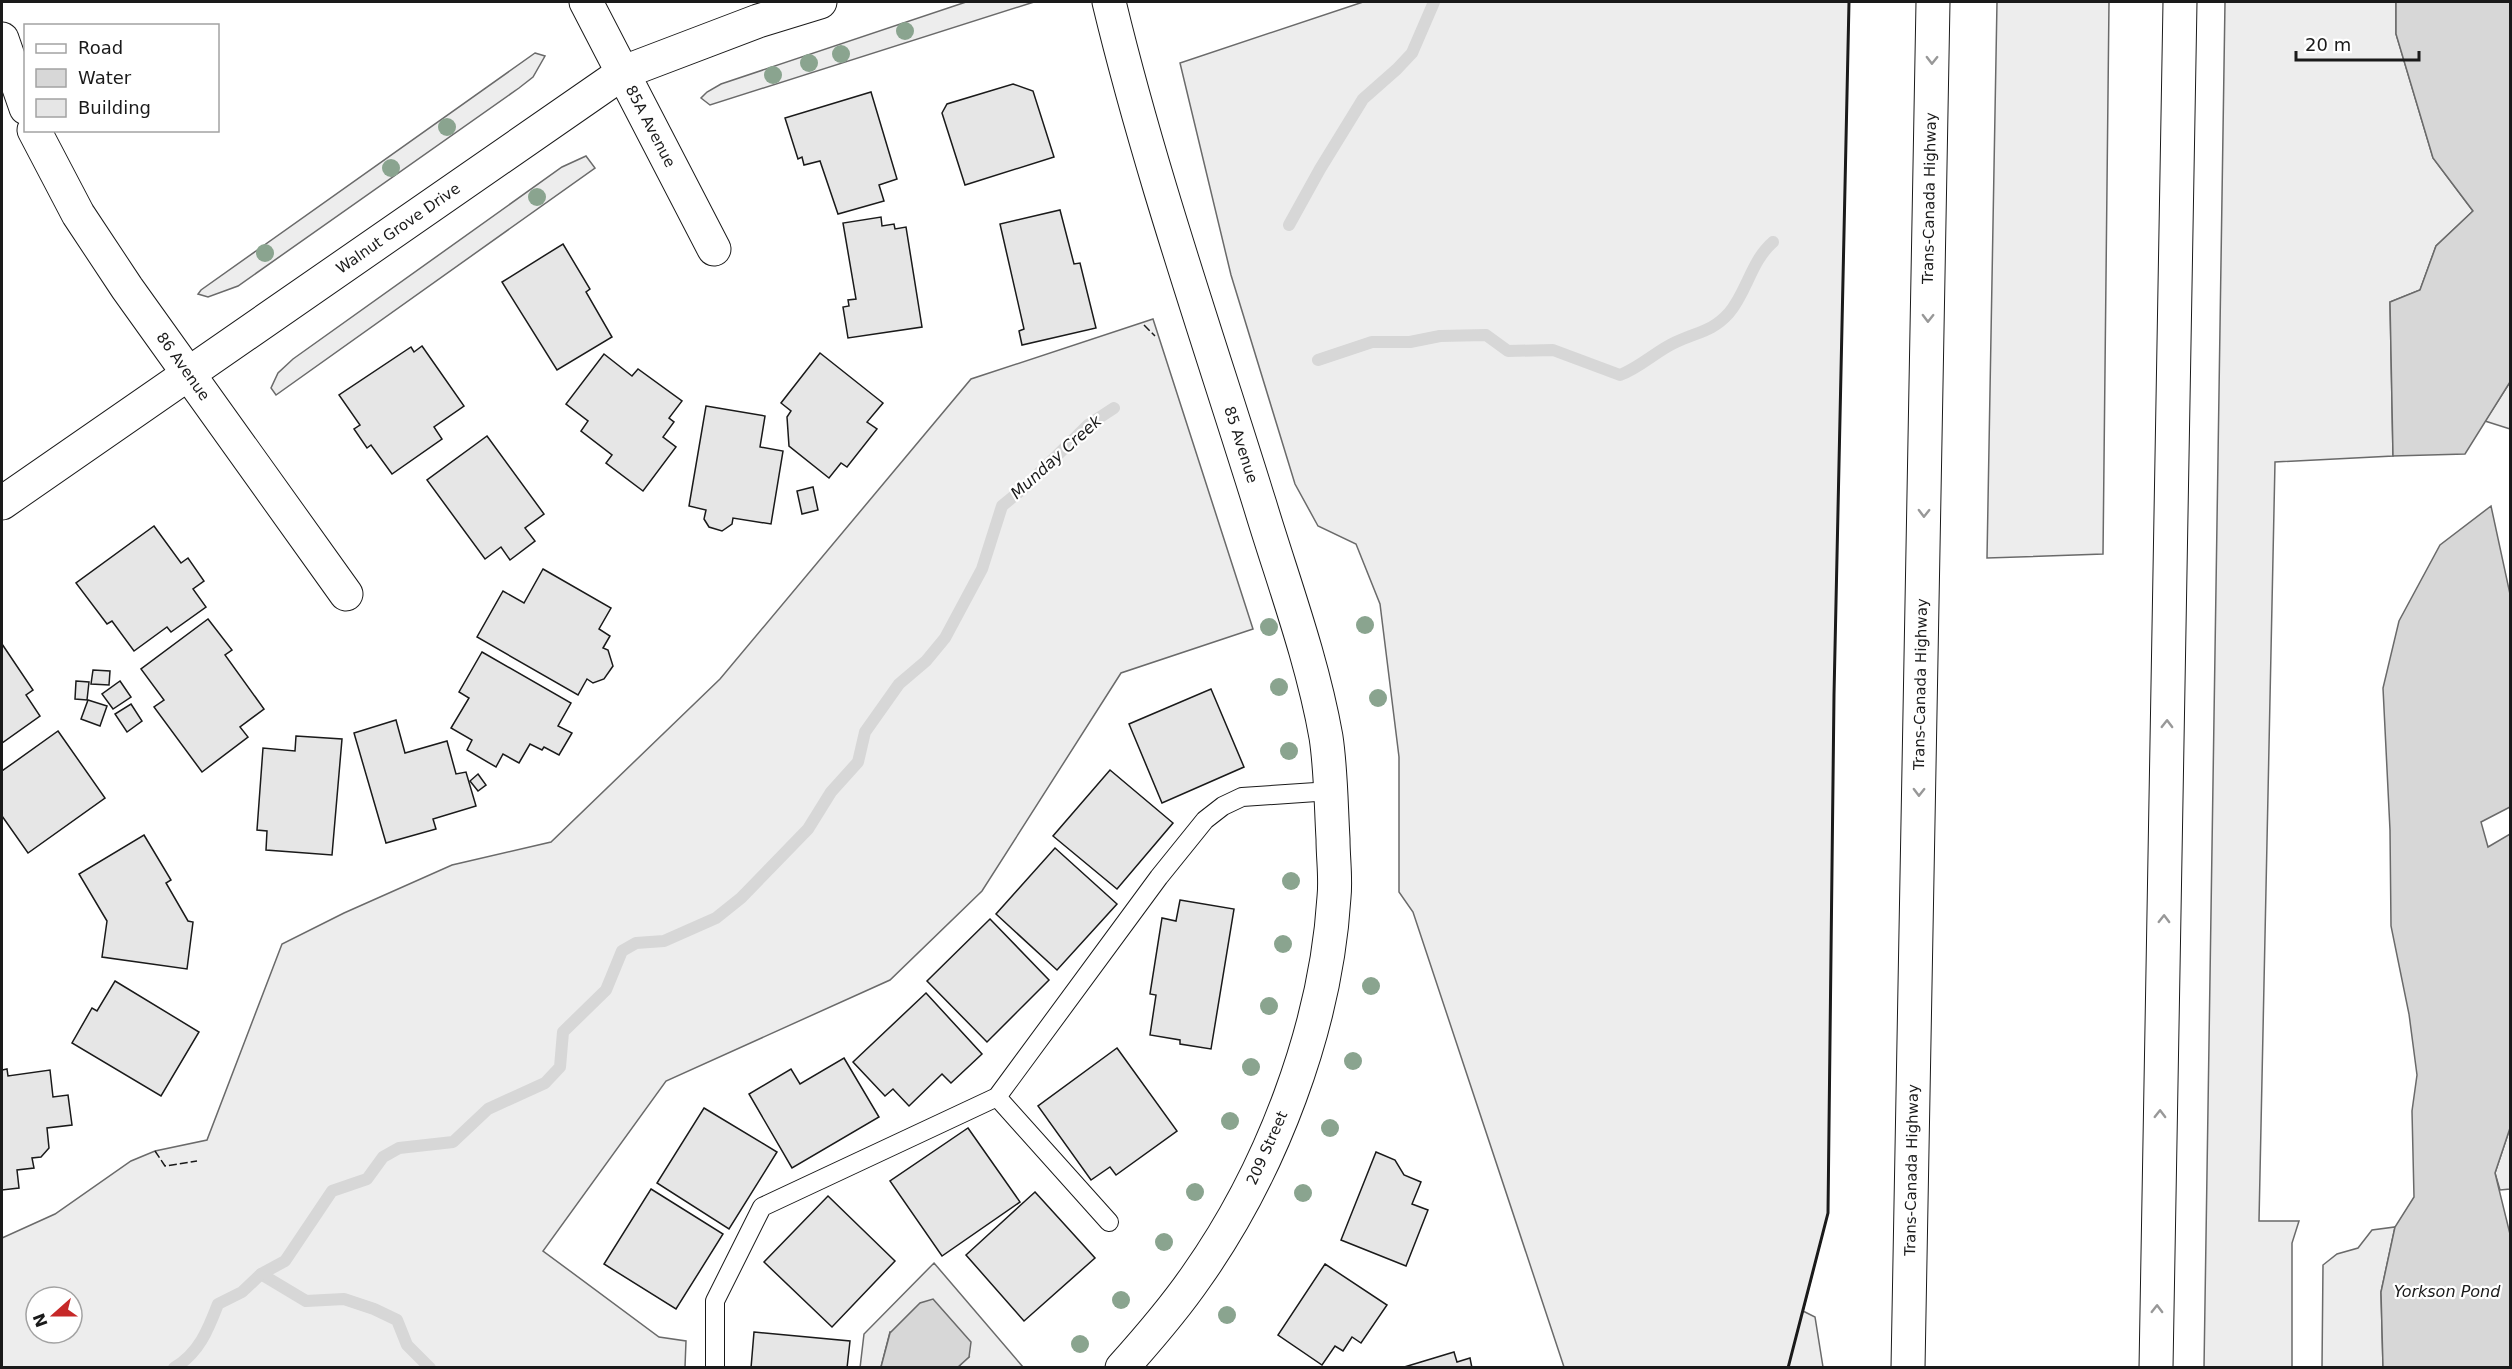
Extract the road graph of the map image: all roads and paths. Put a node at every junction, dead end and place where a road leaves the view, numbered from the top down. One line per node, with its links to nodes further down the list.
1 (586, 2): 7 (main road, 85A Avenue)
2 (820, 2): 7 (main road, Walnut Grove Drive)
3 (1108, 2): 14 (main road, 85 Avenue)
4 (1933, 2): 20 (main road, Trans-Canada Highway, one-way to 20)
5 (2180, 2): 21 (main road, one-way to 5)
6 (2, 39): 8 (main road)
7 (624, 72): 10 (main road, 85A Avenue); 11 (main road, Walnut Grove Drive)
8 (24, 102)
9 (35, 132): 11 (main road, 86 Avenue)
10 (714, 249)
11 (189, 374): 12 (main road, Walnut Grove Drive); 13 (main road, 86 Avenue)
12 (2, 503)
13 (346, 594)
14 (1331, 792): 15 (main road, 85 Avenue); 16 (lane)
15 (1335, 895): 19 (main road, 209 Street)
16 (997, 1097): 17 (lane); 18 (lane)
17 (1109, 1222)
18 (715, 1368)
19 (1122, 1368)
20 (1908, 1368)
21 (2156, 1368)

